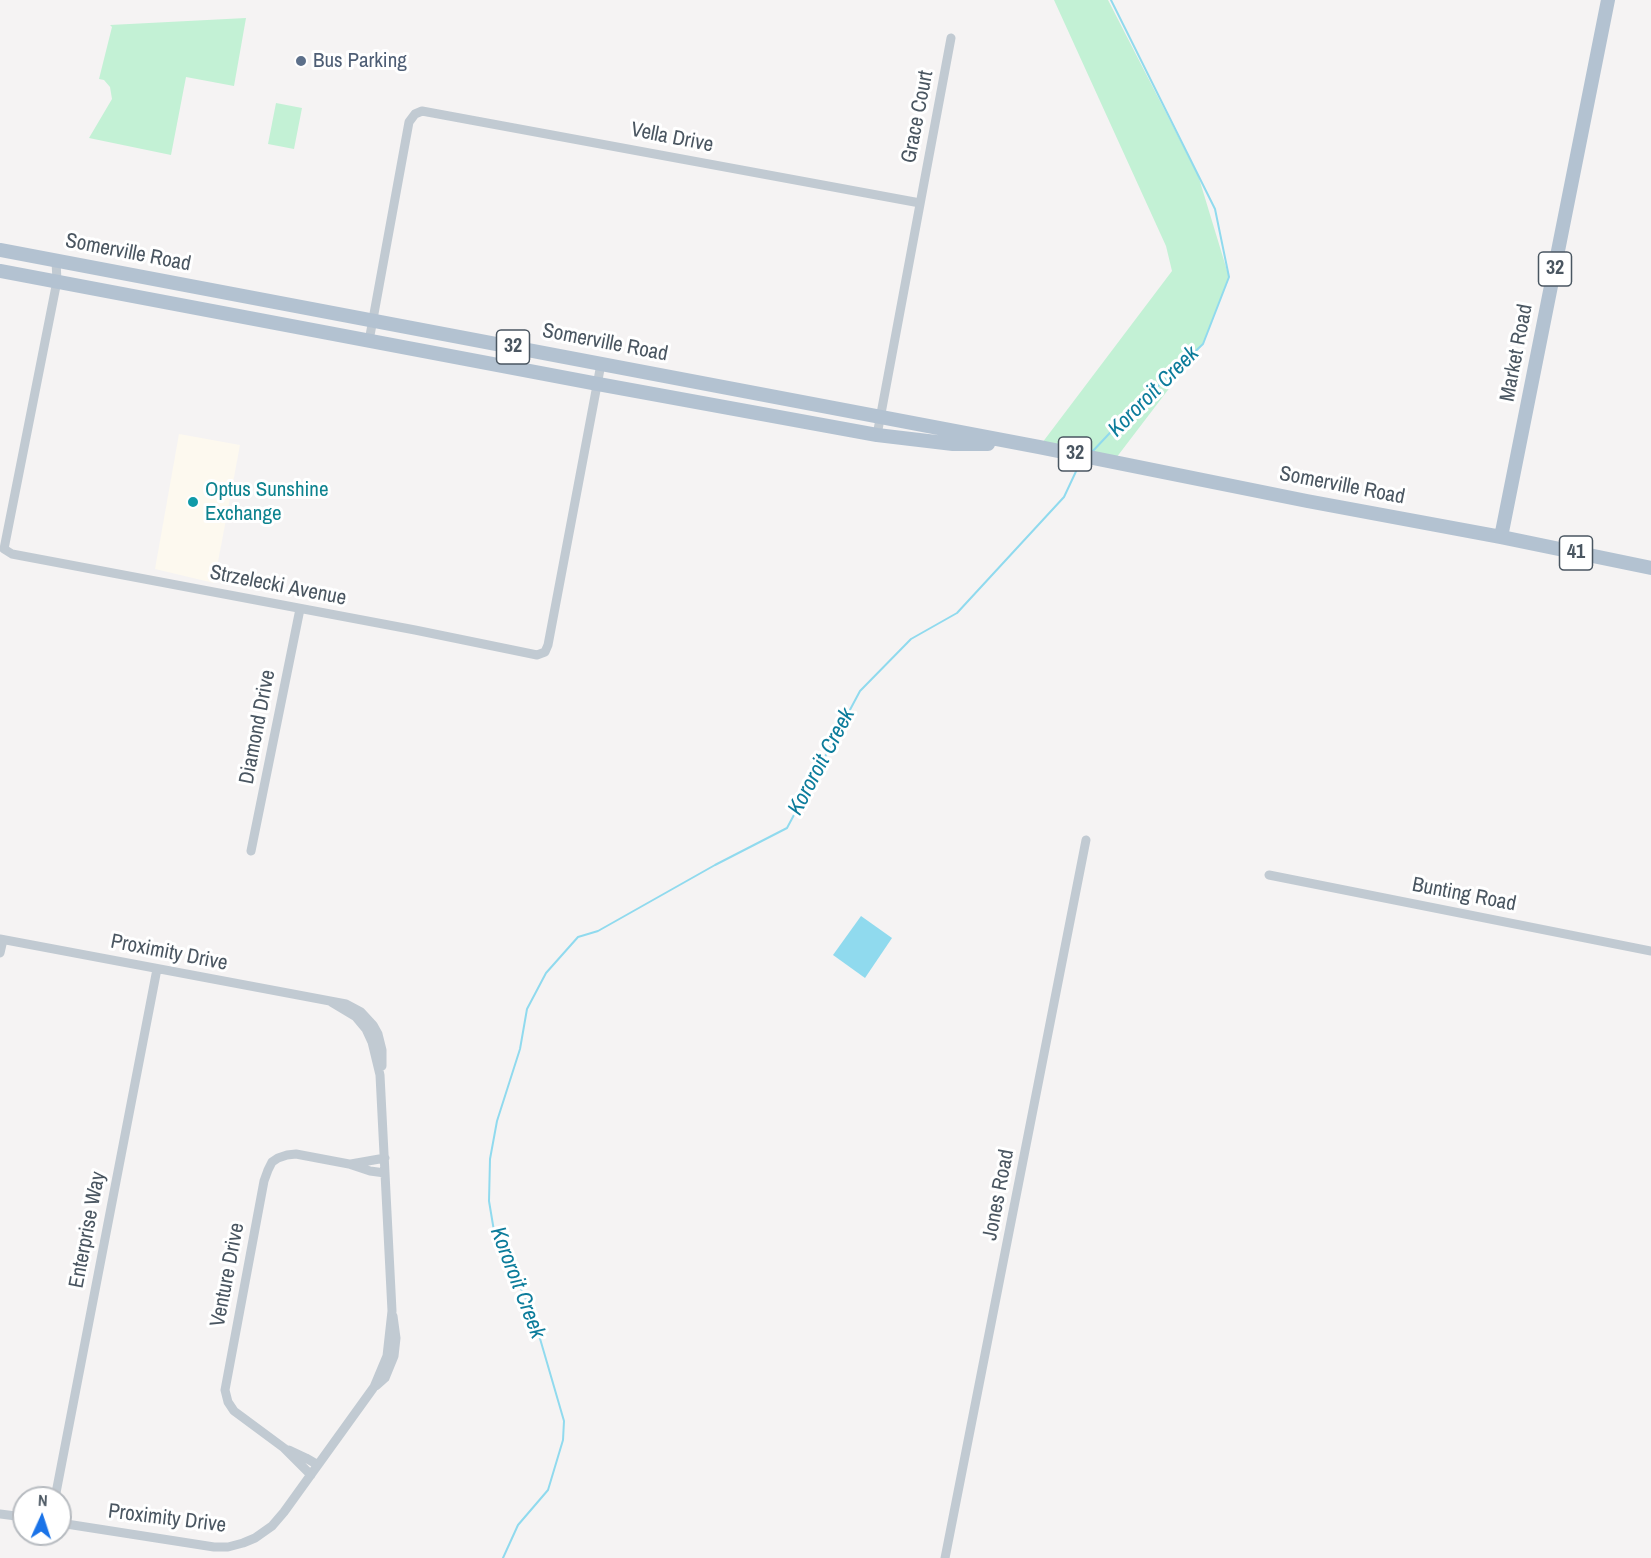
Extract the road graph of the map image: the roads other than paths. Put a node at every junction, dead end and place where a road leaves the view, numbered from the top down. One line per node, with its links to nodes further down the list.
1 (1608, 0): 15 (main road, Market Road / 32)
2 (951, 38): 3 (street, Grace Court)
3 (920, 202): 8 (street, Vella Drive); 12 (street)
4 (0, 250): 5 (main road, Somerville Road / 32)
5 (57, 261): 7 (street, Strzelecki Avenue); 8 (main road, Somerville Road / 32)
6 (0, 271): 7 (main road, Somerville Road / 32)
7 (57, 281): 9 (main road, Somerville Road / 32); 17 (street, Strzelecki Avenue)
8 (373, 321): 9 (street, Vella Drive); 10 (main road, Somerville Road / 32)
9 (369, 341): 11 (main road, Somerville Road / 32)
10 (601, 364): 11 (street, Strzelecki Avenue); 12 (main road, Somerville Road / 32)
11 (598, 384): 13 (main road, Somerville Road / 32); 17 (street, Strzelecki Avenue)
12 (880, 417): 13 (street); 14 (main road, Somerville Road / 32)
13 (877, 435): 14 (main road, Somerville Road / 32)
14 (1026, 445): 15 (main road, Somerville Road / 32)
15 (1501, 537): 16 (main road, Somerville Road / 41)
16 (1651, 568)
17 (300, 609): 19 (street, Diamond Drive)
18 (1086, 840): 33 (street, Jones Road)
19 (251, 851)
20 (1269, 875): 22 (street, Bunting Road)
21 (1, 940): 23 (street); 24 (street, Proximity Drive)
22 (1651, 951)
23 (0, 953)
24 (157, 969): 25 (street, Proximity Drive); 31 (street, Enterprise Way)
25 (384, 1158): 26 (street, Venture Drive); 27 (street, Proximity Drive)
26 (349, 1164): 27 (street, Venture Drive); 28 (street, Venture Drive)
27 (385, 1173): 29 (street, Proximity Drive)
28 (284, 1448): 29 (street, Venture Drive); 30 (street, Venture Drive)
29 (318, 1465): 30 (street, Proximity Drive)
30 (311, 1475): 32 (street, Proximity Drive)
31 (57, 1486)
32 (72, 1525)
33 (945, 1558)

